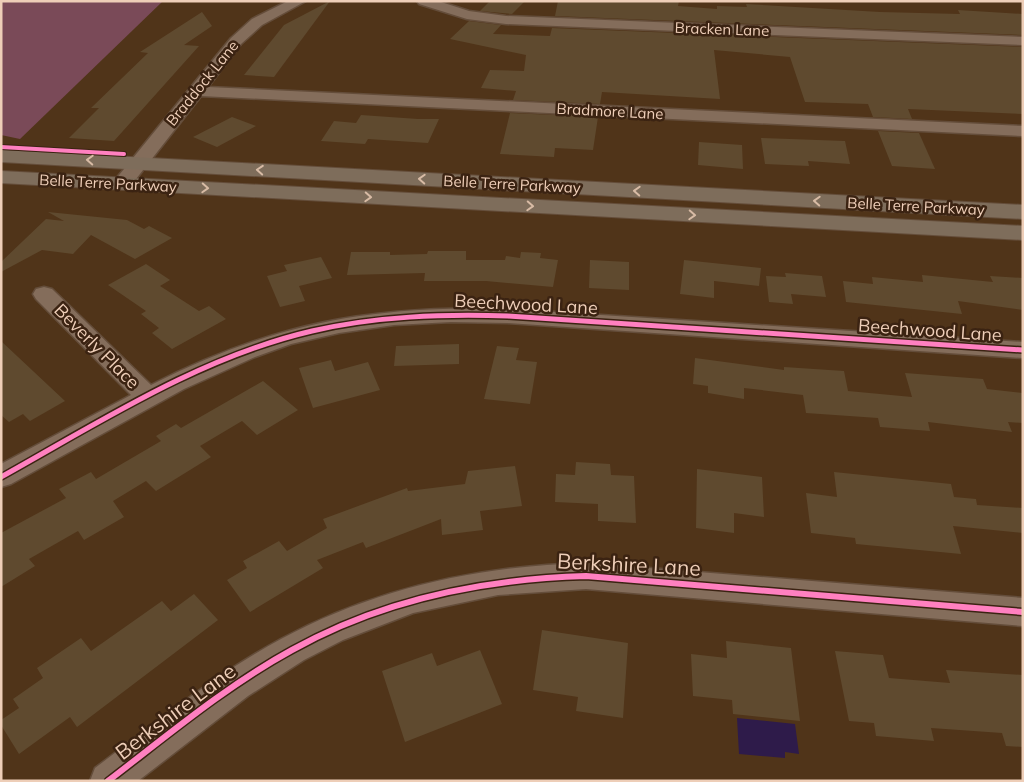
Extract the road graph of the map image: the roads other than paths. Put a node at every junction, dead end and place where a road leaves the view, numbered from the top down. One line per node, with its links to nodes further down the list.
1 (299, 1): 4 (street, Braddock Lane)
2 (424, 1): 3 (street, Bracken Lane)
3 (1023, 41)
4 (197, 91): 5 (street, Bradmore Lane); 7 (street, Braddock Lane)
5 (1023, 131)
6 (1, 156): 7 (main road, Belle Terre Parkway, one-way to 6)
7 (138, 163): 9 (street, Braddock Lane); 10 (main road, Belle Terre Parkway, one-way to 7)
8 (1, 177): 9 (main road, Belle Terre Parkway)
9 (122, 184): 11 (main road, Belle Terre Parkway, one-way to 11)
10 (1023, 212)
11 (1023, 234)
12 (44, 294): 14 (street, Beverly Place)
13 (1023, 350): 14 (street, Beechwood Lane)
14 (149, 398): 15 (street, Beechwood Lane)
15 (1, 477)
16 (1023, 612): 17 (street, Berkshire Lane)
17 (108, 781)

